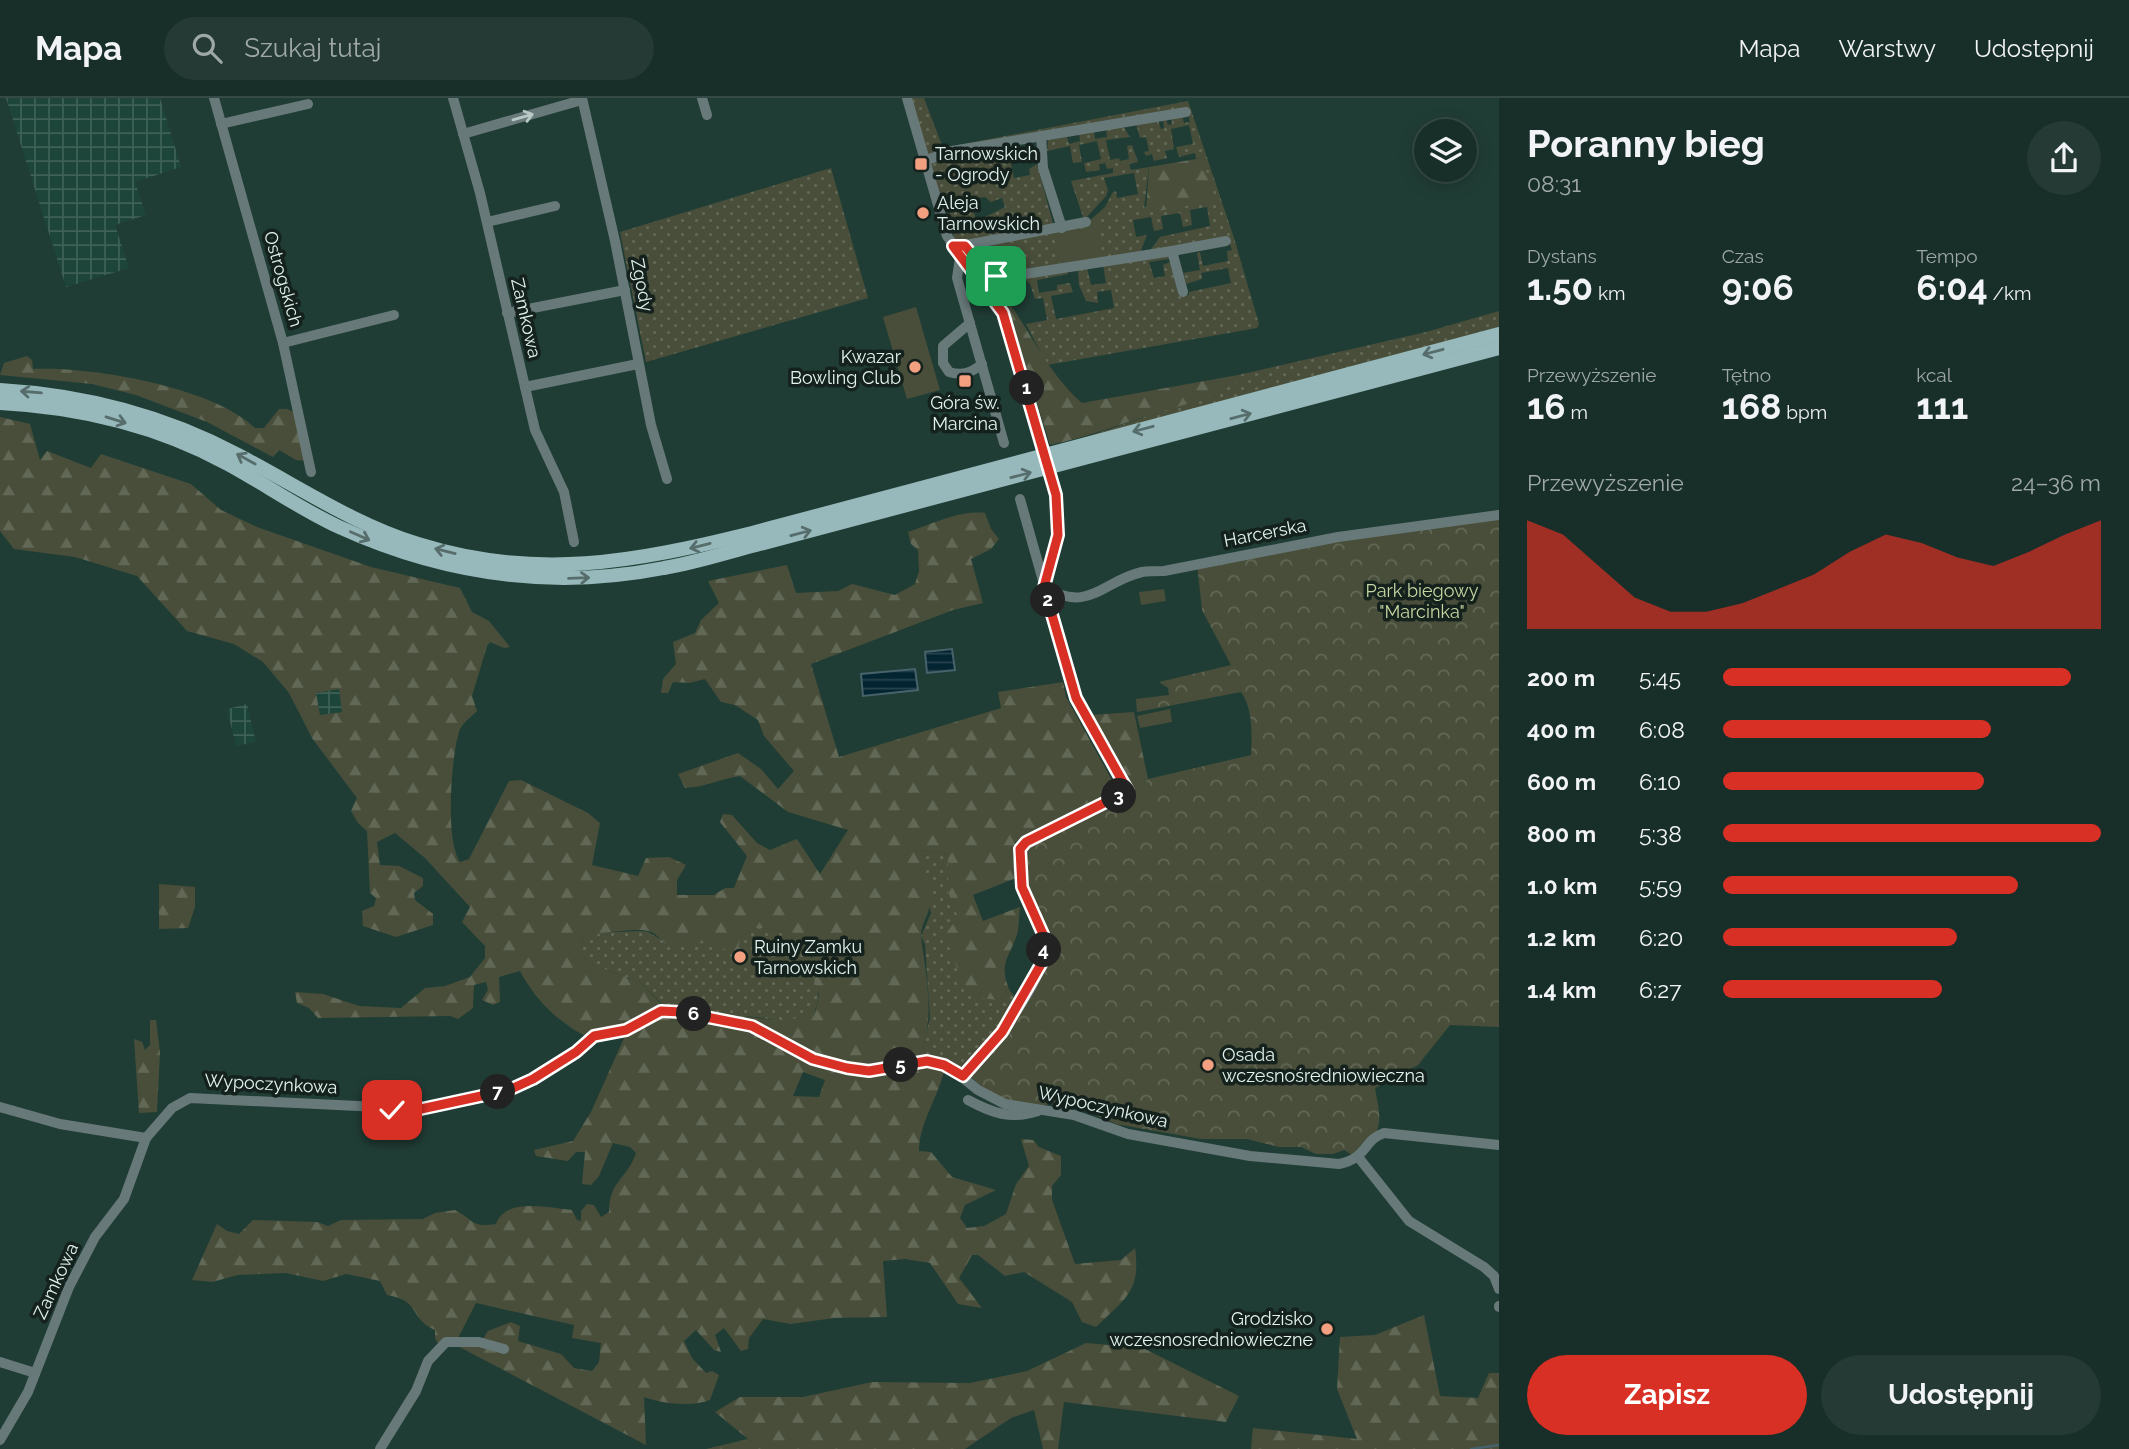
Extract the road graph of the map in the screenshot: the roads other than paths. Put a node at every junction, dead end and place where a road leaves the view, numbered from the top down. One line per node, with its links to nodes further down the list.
1 (214, 98): 9 (street, Ostrogskich)
2 (453, 98): 10 (street, Zamkowa)
3 (702, 98): 8 (street)
4 (907, 98): 12 (street)
5 (582, 99): 10 (street, one-way to 5); 22 (street, Zgody)
6 (308, 104): 9 (street)
7 (1186, 112): 11 (street)
8 (708, 115)
9 (221, 124): 28 (street, Ostrogskich)
10 (463, 134): 14 (street, Zamkowa)
11 (1041, 136): 12 (street); 16 (street)
12 (924, 161): 18 (street)
13 (555, 206): 14 (street)
14 (487, 222): 24 (street, Zamkowa)
15 (1086, 222): 16 (street)
16 (1062, 228): 19 (street)
17 (1226, 242): 20 (street)
18 (953, 246): 19 (street); 21 (street)
19 (965, 246): 20 (street)
20 (1172, 251): 23 (street)
21 (960, 258): 26 (street); 41 (street, bridge)
22 (625, 290): 24 (street); 30 (street, Zgody)
23 (1183, 292)
24 (507, 313): 32 (street, Zamkowa)
25 (394, 315): 28 (street)
26 (970, 323): 31 (street); 31 (street)
27 (1499, 334): 33 (main road, one-way to 33)
28 (283, 343): 36 (street, Ostrogskich)
29 (1499, 348): 34 (main road, one-way to 29)
30 (638, 364): 32 (street); 37 (street, Zgody)
31 (982, 364): 35 (street)
32 (524, 387): 40 (street, Zamkowa)
33 (0, 390)
34 (0, 403)
35 (1004, 443)
36 (311, 472)
37 (667, 479)
38 (1020, 499): 41 (street)
39 (1499, 515): 41 (street, Harcerska)
40 (573, 542)
41 (1044, 587): 42 (street)
42 (1021, 877): 43 (street); 44 (street)
43 (1011, 886)
44 (963, 1076): 47 (street, Wypoczynkowa); 48 (street, Wypoczynkowa)
45 (968, 1101): 47 (street)
46 (0, 1107): 48 (street)
47 (1040, 1110): 50 (street, Wypoczynkowa)
48 (146, 1139): 54 (street, Zamkowa)
49 (1499, 1145): 50 (street)
50 (1359, 1158): 51 (street)
51 (1499, 1289)
52 (505, 1349): 56 (street)
53 (0, 1362): 54 (street)
54 (35, 1373): 55 (street, Zamkowa)
55 (0, 1440)
56 (380, 1449)

